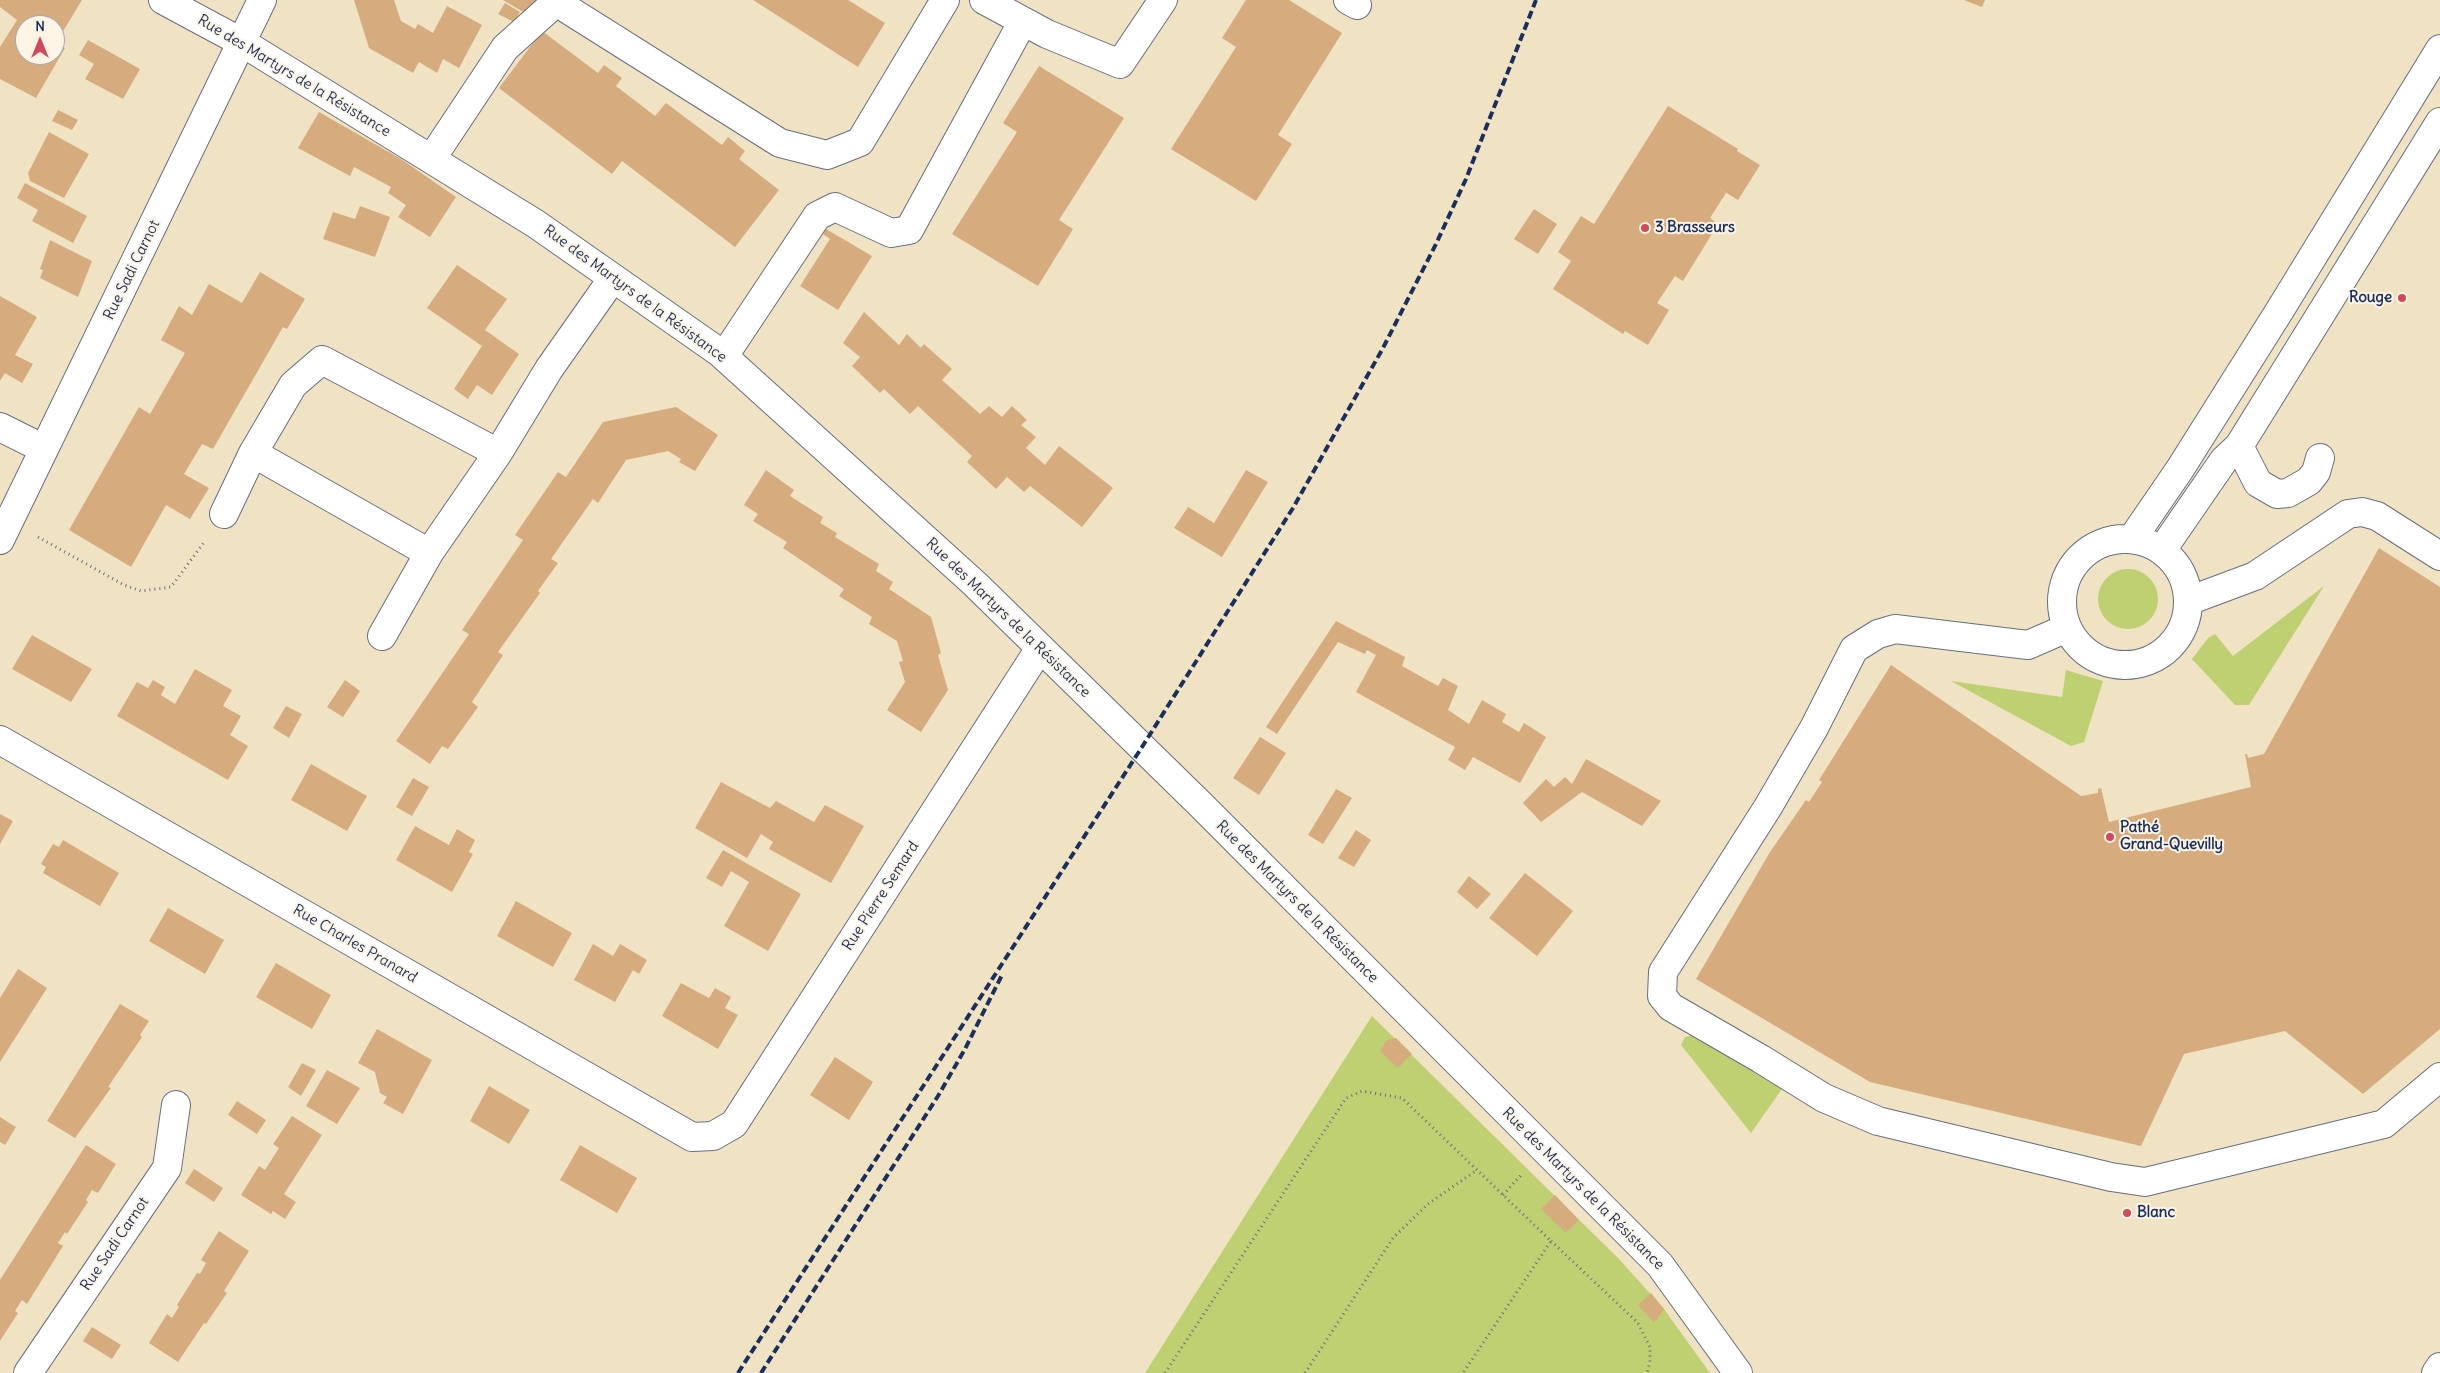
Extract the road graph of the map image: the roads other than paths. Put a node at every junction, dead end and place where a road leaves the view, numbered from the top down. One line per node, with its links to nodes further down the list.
1 (163, 0): 7 (street, Rue des Martyrs de la Résistance)
2 (262, 0): 7 (street, Rue Sadi Carnot)
3 (946, 0): 10 (street)
4 (984, 0): 6 (street)
5 (1163, 0): 6 (street)
6 (1023, 21): 12 (street)
7 (244, 43): 10 (street, Rue des Martyrs de la Résistance); 15 (street, Rue Sadi Carnot)
8 (2440, 49): 21 (street)
9 (2440, 122): 14 (street)
10 (432, 158): 11 (street, Rue des Martyrs de la Résistance)
11 (613, 278): 12 (street, Rue des Martyrs de la Résistance); 17 (street)
12 (724, 356): 28 (street, Rue des Martyrs de la Résistance)
13 (0, 427): 15 (street)
14 (2239, 446): 18 (street); 22 (street)
15 (44, 450): 20 (street, Rue Sadi Carnot)
16 (254, 453): 17 (street); 19 (street); 23 (street)
17 (498, 453): 23 (street)
18 (2320, 458)
19 (224, 514)
20 (5, 530)
21 (2132, 539): 22 (street); 26 (street)
22 (2162, 550): 25 (street)
23 (429, 553): 27 (street)
24 (2440, 556): 25 (street)
25 (2188, 601): 26 (street)
26 (2067, 628): 30 (street)
27 (382, 636)
28 (1040, 648): 32 (street, Rue Pierre Semard); 35 (street, Rue des Martyrs de la Résistance)
29 (0, 740): 32 (street, Rue Charles Pranard)
30 (2440, 1077)
31 (176, 1105): 34 (street, Rue Sadi Carnot)
32 (713, 1136)
33 (2440, 1367): 36 (street)
34 (28, 1373)
35 (1738, 1373)
36 (2436, 1373)

